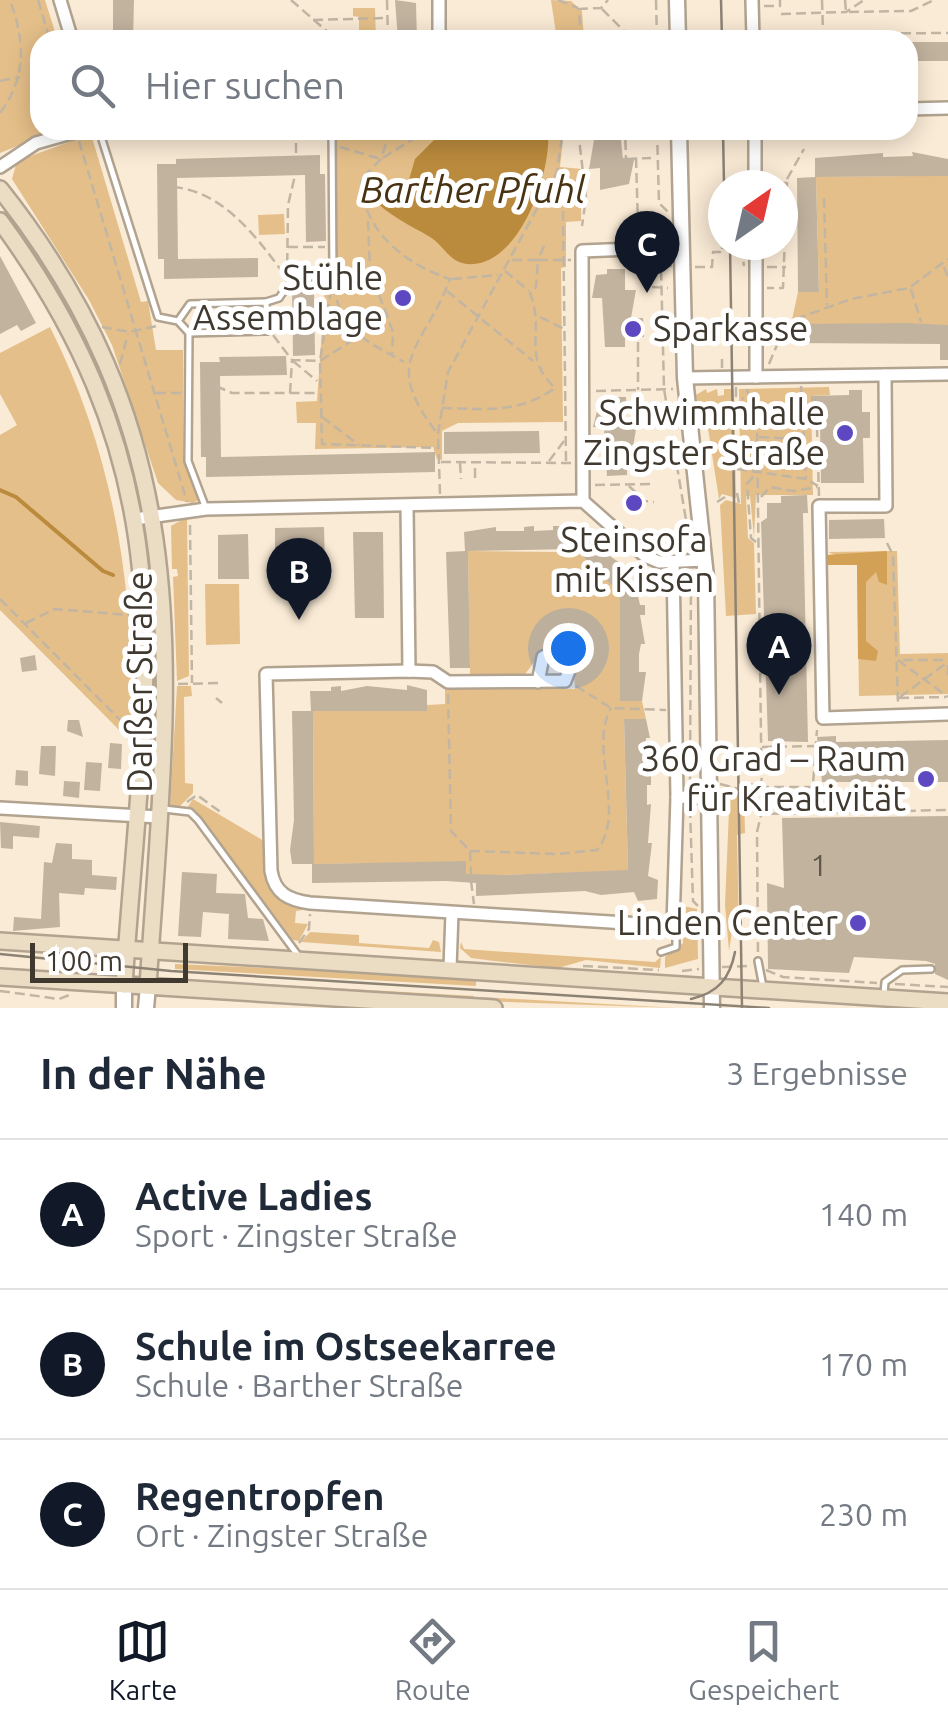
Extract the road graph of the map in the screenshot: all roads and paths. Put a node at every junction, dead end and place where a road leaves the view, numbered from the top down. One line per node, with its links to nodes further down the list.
1 (10, 0): 37 (path)
2 (38, 0): 24 (path)
3 (60, 0): 25 (street)
4 (290, 0): 23 (path)
5 (387, 0): 22 (path)
6 (439, 0): 28 (street)
7 (558, 0): 18 (path)
8 (608, 0): 17 (path)
9 (656, 0): 31 (path)
10 (677, 0): 32 (street)
11 (780, 0): 16 (path)
12 (822, 0): 20 (path)
13 (846, 0): 19 (path)
14 (864, 0): 19 (path)
15 (934, 0): 19 (path)
16 (752, 3): 33 (street)
17 (601, 8): 18 (path); 30 (path)
18 (580, 9): 29 (path)
19 (846, 12): 20 (path)
20 (822, 13): 21 (path); 34 (path)
21 (781, 14)
22 (387, 18): 23 (path); 27 (path)
23 (313, 20): 26 (path)
24 (47, 30)
25 (69, 30)
26 (325, 30)
27 (388, 30)
28 (440, 30)
29 (580, 30)
30 (623, 30)
31 (656, 30)
32 (678, 30)
33 (753, 30)
34 (823, 30)
35 (918, 32): 36 (path)
36 (948, 32)
37 (22, 77): 38 (path); 41 (path)
38 (0, 81)
39 (948, 108): 40 (street)
40 (918, 109)
41 (0, 113)
42 (47, 140): 61 (street)
43 (82, 140): 114 (path)
44 (102, 140): 108 (lane)
45 (333, 140): 55 (lane)
46 (387, 140): 58 (path)
47 (411, 140): 58 (path)
48 (561, 140): 79 (path)
49 (578, 140): 65 (path)
50 (624, 140): 59 (path)
51 (657, 140): 70 (path)
52 (679, 140): 77 (street)
53 (755, 140): 62 (street)
54 (296, 143): 57 (path)
55 (333, 144): 58 (path); 76 (lane)
56 (804, 150): 63 (path)
57 (296, 157)
58 (381, 158): 69 (path)
59 (636, 158): 60 (path); 72 (path)
60 (651, 158)
61 (0, 167)
62 (755, 170)
63 (792, 170)
64 (296, 172): 75 (path)
65 (580, 175): 73 (path); 81 (path)
66 (173, 188): 95 (path)
67 (0, 189): 186 (main road, Darßer Straße)
68 (824, 198): 105 (path)
69 (368, 220): 94 (path); 122 (path)
70 (673, 220)
71 (0, 221): 187 (main road, Darßer Straße)
72 (638, 225)
73 (582, 226)
74 (544, 246): 80 (path)
75 (287, 247): 76 (path); 95 (path)
76 (334, 247): 93 (lane)
77 (677, 247): 82 (street); 97 (path); 135 (street)
78 (948, 259): 85 (path)
79 (509, 260): 80 (path); 90 (path)
80 (538, 260): 81 (path); 102 (path)
81 (563, 260): 82 (path); 113 (path)
82 (582, 260): 143 (street)
83 (756, 260): 99 (street)
84 (786, 260): 89 (path)
85 (943, 265): 92 (path); 100 (path)
86 (742, 266): 87 (path)
87 (712, 267)
88 (768, 267): 89 (path)
89 (786, 267): 99 (path)
90 (504, 270): 91 (path); 102 (path)
91 (500, 276): 94 (path); 106 (path)
92 (948, 277)
93 (333, 278): 95 (lane); 120 (path); 125 (path)
94 (450, 279): 101 (path)
95 (287, 282): 104 (lane)
96 (652, 288): 97 (path)
97 (662, 288): 98 (path); 140 (path)
98 (668, 288)
99 (756, 288): 133 (street)
100 (911, 288): 105 (path); 109 (path)
101 (446, 289): 106 (path); 126 (path)
102 (530, 293): 107 (path)
103 (244, 302): 104 (lane); 108 (lane); 117 (path)
104 (266, 302): 115 (lane)
105 (827, 307): 110 (path)
106 (478, 316): 127 (path); 149 (path)
107 (539, 316): 113 (path); 127 (path)
108 (178, 321): 118 (lane)
109 (921, 322)
110 (782, 324)
111 (158, 326): 114 (path)
112 (101, 327): 116 (path)
113 (564, 329): 141 (path)
114 (136, 331): 116 (path); 144 (path)
115 (268, 331): 117 (lane); 124 (path)
116 (129, 332): 129 (path)
117 (245, 332): 118 (lane)
118 (190, 333): 145 (lane)
119 (782, 333): 128 (path)
120 (360, 335): 122 (path); 125 (path)
121 (638, 342): 142 (path)
122 (392, 356): 126 (path)
123 (722, 359): 130 (path)
124 (292, 360): 125 (path); 134 (path); 146 (path)
125 (320, 361): 134 (path)
126 (406, 363): 152 (path)
127 (536, 364): 139 (path)
128 (769, 365)
129 (119, 366)
130 (722, 370)
131 (948, 374): 132 (street)
132 (885, 375): 133 (street); 217 (street)
133 (751, 382): 135 (street); 148 (path)
134 (320, 384): 147 (path)
135 (680, 384): 140 (path); 191 (street)
136 (801, 384): 151 (path)
137 (216, 386): 146 (path)
138 (736, 386): 148 (path)
139 (554, 388): 141 (path); 149 (path)
140 (664, 389): 142 (path); 188 (path)
141 (565, 390): 155 (path)
142 (638, 390): 143 (path)
143 (581, 391): 171 (street)
144 (154, 393): 145 (path); 173 (path)
145 (187, 393): 184 (lane)
146 (290, 393): 147 (path)
147 (320, 393): 150 (path)
148 (747, 399): 153 (path)
149 (442, 408): 152 (path)
150 (320, 416): 156 (path); 156 (path)
151 (802, 433): 154 (path); 172 (path)
152 (438, 434): 157 (path)
153 (758, 438): 154 (path); 164 (path)
154 (802, 439): 168 (path)
155 (566, 440): 158 (path); 159 (path)
156 (362, 448): 157 (path)
157 (439, 448): 160 (path)
158 (549, 461): 159 (path); 162 (path)
159 (566, 461): 165 (path)
160 (440, 462): 161 (path); 182 (path)
161 (460, 462): 162 (path); 167 (path)
162 (475, 462): 166 (path)
163 (736, 469): 164 (path)
164 (758, 469): 168 (path); 177 (path); 189 (path)
165 (572, 474)
166 (475, 478)
167 (461, 479)
168 (806, 479): 172 (path)
169 (629, 484): 170 (path); 171 (path); 180 (path)
170 (654, 484)
171 (583, 486): 178 (street)
172 (818, 486): 177 (path)
173 (182, 487): 174 (path); 185 (path)
174 (194, 488)
175 (737, 493): 179 (path)
176 (726, 497): 181 (path)
177 (758, 497): 189 (path)
178 (584, 501): 182 (street); 192 (street)
179 (736, 501)
180 (654, 502)
181 (718, 502)
182 (440, 505): 183 (street)
183 (406, 506): 184 (street); 201 (street)
184 (206, 508): 185 (street)
185 (189, 510): 186 (street); 207 (path)
186 (154, 516): 187 (street); 234 (main road, Darßer Straße)
187 (135, 519): 236 (main road, Darßer Straße)
188 (694, 526)
189 (758, 543): 221 (path)
190 (886, 544): 199 (path)
191 (700, 560): 192 (street); 193 (street); 193 (path)
192 (672, 562): 194 (street)
193 (698, 577): 194 (path); 226 (path); 227 (street)
194 (673, 581): 195 (path); 215 (street)
195 (650, 582)
196 (0, 598): 198 (path)
197 (136, 615): 198 (path)
198 (24, 623): 218 (path)
199 (897, 660): 200 (path); 203 (path); 212 (path)
200 (948, 661): 202 (path); 203 (path)
201 (409, 671): 205 (street); 239 (street)
202 (948, 678)
203 (924, 679): 210 (path); 212 (path)
204 (565, 681): 206 (street); 206 (street); 214 (path)
205 (448, 682): 206 (street); 237 (path)
206 (538, 682)
207 (192, 683): 208 (path); 209 (path)
208 (221, 683)
209 (173, 684)
210 (948, 697): 212 (path)
211 (216, 698): 213 (path)
212 (898, 698): 217 (path)
213 (222, 703)
214 (611, 708): 215 (path); 237 (path)
215 (675, 710): 226 (street)
216 (948, 714): 217 (street)
217 (898, 716)
218 (135, 735)
219 (814, 737): 220 (path)
220 (814, 746): 221 (path); 224 (path)
221 (761, 747): 223 (path)
222 (720, 784): 223 (path)
223 (762, 787): 224 (path); 235 (path)
224 (812, 787): 233 (path)
225 (898, 788): 231 (path)
226 (683, 797): 227 (street); 238 (path); 242 (street)
227 (710, 798): 257 (street)
228 (0, 808): 236 (street)
229 (179, 810): 232 (path); 234 (lane); 247 (lane)
230 (948, 810): 231 (path)
231 (900, 811): 233 (path)
232 (222, 812)
233 (811, 812): 235 (path)
234 (159, 813): 236 (street, Darßer Straße); 246 (main road, Darßer Straße)
235 (762, 814): 249 (path)
236 (139, 816): 244 (main road, Darßer Straße)
237 (470, 850): 241 (path)
238 (693, 901)
239 (310, 903): 240 (street); 247 (path)
240 (452, 913): 241 (street); 250 (street)
241 (475, 914): 242 (street)
242 (676, 922): 245 (lane)
243 (0, 942): 244 (main road)
244 (126, 950): 246 (main road); 254 (main road, Darßer Straße)
245 (662, 952): 252 (path)
246 (150, 953): 247 (main road); 255 (main road, Darßer Straße)
247 (299, 953): 250 (main road)
248 (730, 962): 249 (path)
249 (759, 964): 258 (path); 261 (lane)
250 (450, 968): 257 (main road)
251 (931, 970): 258 (lane)
252 (664, 974)
253 (0, 977): 254 (main road)
254 (124, 985): 255 (main road); 263 (street)
255 (148, 986): 264 (street); 265 (main road)
256 (948, 987): 258 (path)
257 (711, 989): 261 (main road); 266 (street)
258 (884, 991): 261 (main road); 262 (main road)
259 (0, 992): 260 (path)
260 (76, 992)
261 (764, 992)
262 (948, 1002)
263 (124, 1008)
264 (146, 1008)
265 (494, 1008)
266 (712, 1008)

